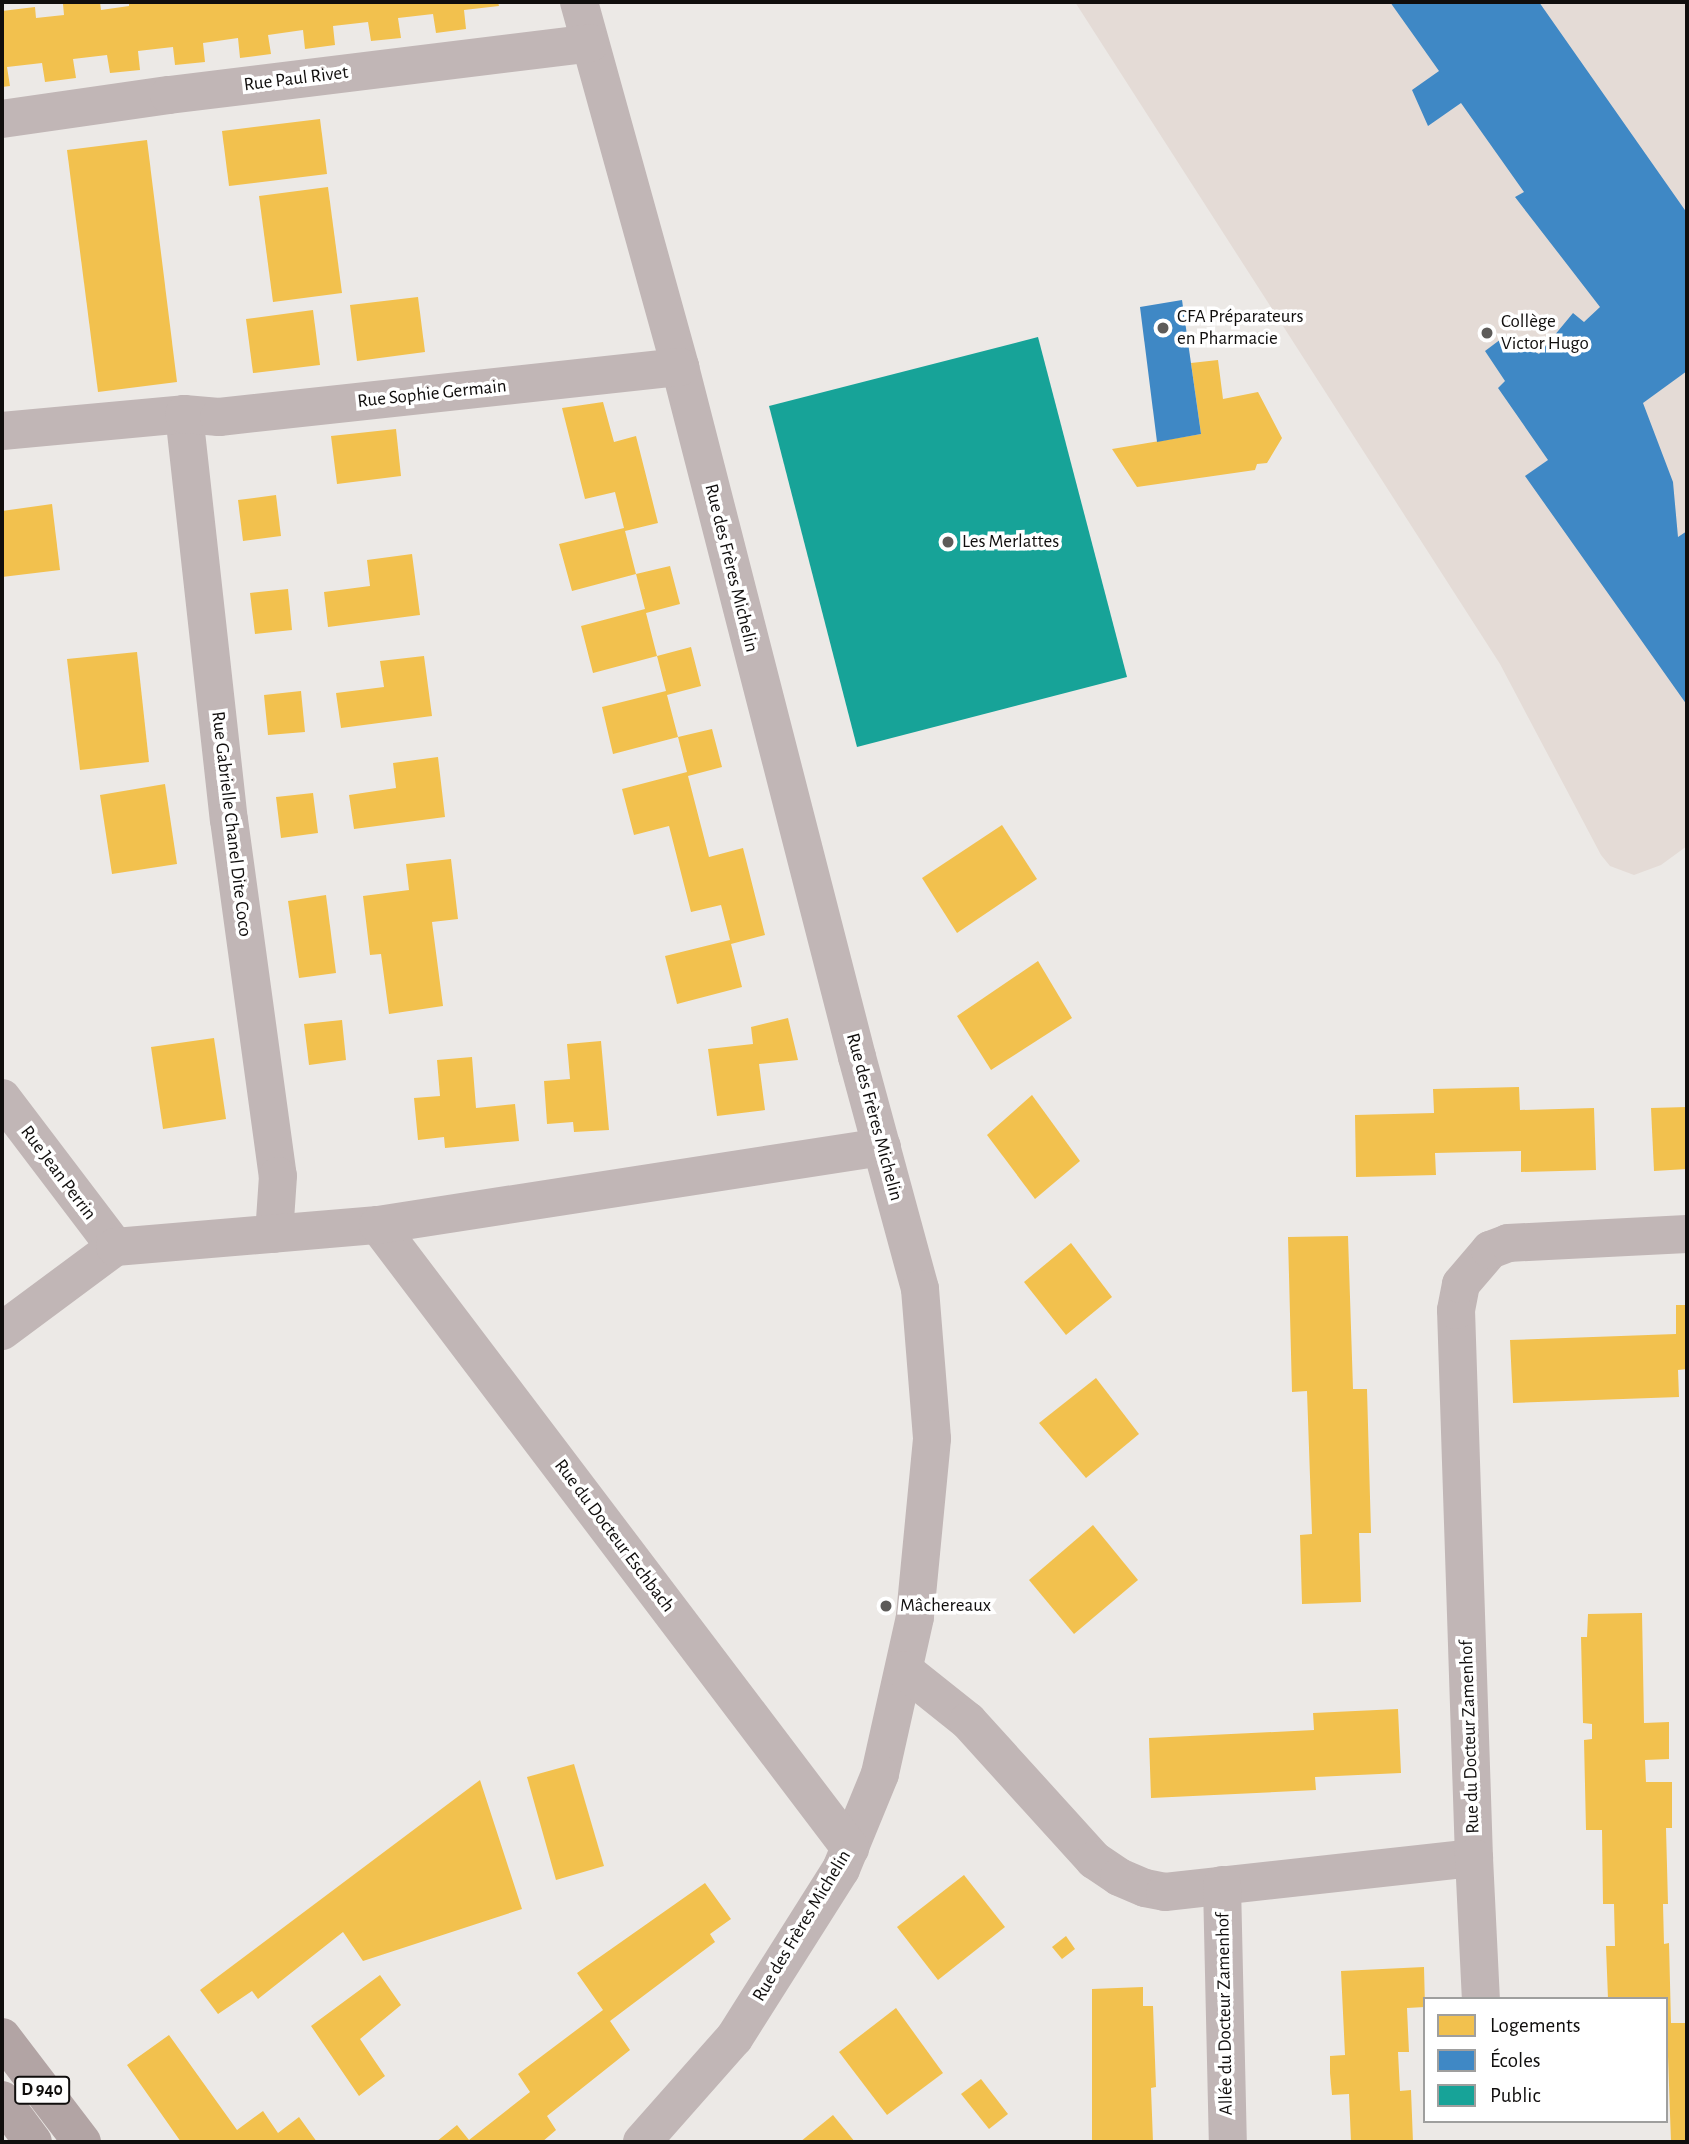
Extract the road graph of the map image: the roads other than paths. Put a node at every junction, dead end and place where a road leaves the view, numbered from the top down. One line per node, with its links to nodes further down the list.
1 (579, 2): 2 (street, Rue des Frères Michelin)
2 (590, 43): 3 (street, Rue Paul Rivet); 4 (street, Rue des Frères Michelin)
3 (2, 120)
4 (680, 367): 5 (street, Rue Sophie Germain); 8 (street, Rue des Frères Michelin)
5 (184, 414): 6 (street, Rue Sophie Germain); 10 (street, Rue Gabrielle Chanel Dite Coco)
6 (2, 431)
7 (2, 1098): 12 (street, Rue Jean Perrin)
8 (882, 1147): 9 (street); 14 (street, Rue des Frères Michelin)
9 (378, 1225): 10 (street); 15 (street, Rue du Docteur Eschbach)
10 (274, 1234): 12 (street)
11 (1687, 1234): 16 (street, Rue du Docteur Zamenhof)
12 (115, 1247): 13 (street)
13 (2, 1331)
14 (904, 1670): 15 (street, Rue des Frères Michelin); 17 (street, Rue du Docteur Zamenhof)
15 (850, 1848): 23 (street, Rue des Frères Michelin)
16 (1474, 1858): 17 (street, Rue du Docteur Zamenhof); 18 (street)
17 (1222, 1885): 24 (street, Allée du Docteur Zamenhof)
18 (1481, 1997)
19 (2, 2037): 22 (main road, D 940)
20 (2, 2100): 21 (main road, D 940)
21 (33, 2142)
22 (82, 2142)
23 (642, 2142)
24 (1228, 2142)

